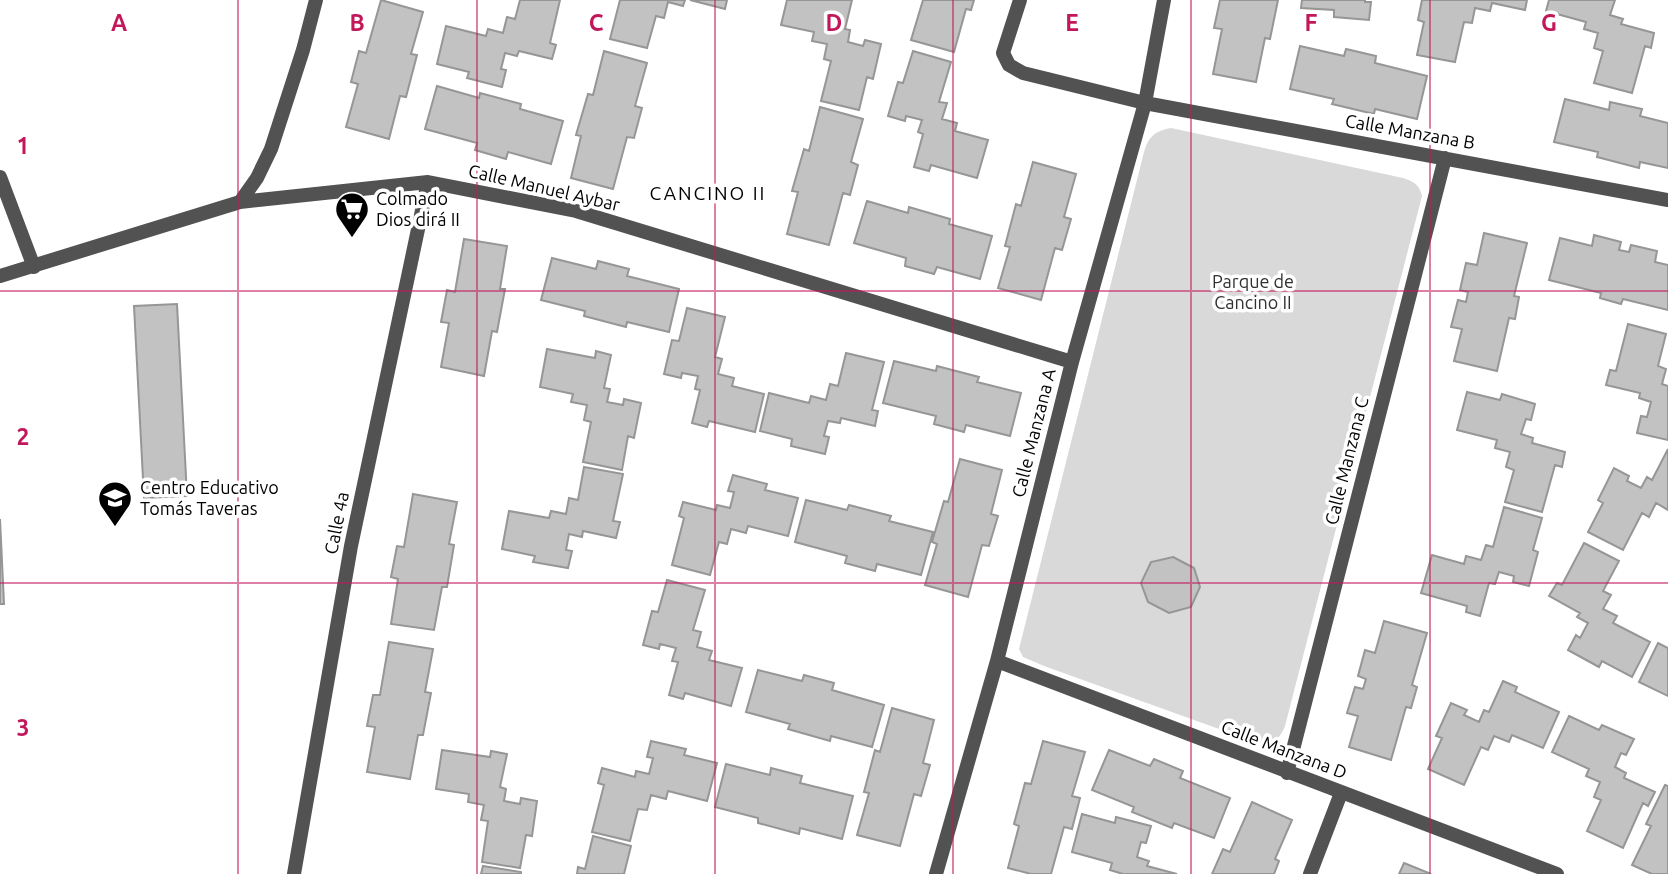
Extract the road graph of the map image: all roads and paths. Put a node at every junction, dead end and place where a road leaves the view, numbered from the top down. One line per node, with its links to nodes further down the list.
1 (316, 0): 9 (street)
2 (1020, 0): 4 (street, Calle Manzana B)
3 (1164, 0): 4 (street, Calle Manzana A)
4 (1145, 103): 5 (street, Calle Manzana B); 12 (street, Calle Manzana A)
5 (1445, 158): 8 (street, Calle Manzana B); 14 (street, Calle Manzana C)
6 (0, 177): 10 (street)
7 (428, 182): 9 (street, Calle Manuel Aybar); 12 (street, Calle Manuel Aybar); 16 (street, Calle 4a)
8 (1668, 200)
9 (240, 202): 10 (street, Calle Manuel Aybar)
10 (34, 267): 11 (street, Calle Manuel Aybar)
11 (0, 276)
12 (1072, 362): 13 (street, Calle Manzana A)
13 (997, 661): 14 (street, Calle Manzana D); 17 (street, Calle Manzana A)
14 (1287, 773): 15 (street, Calle Manzana D)
15 (1341, 793): 18 (street); 19 (street, Calle Manzana D)
16 (295, 874)
17 (936, 874)
18 (1310, 874)
19 (1557, 874)

